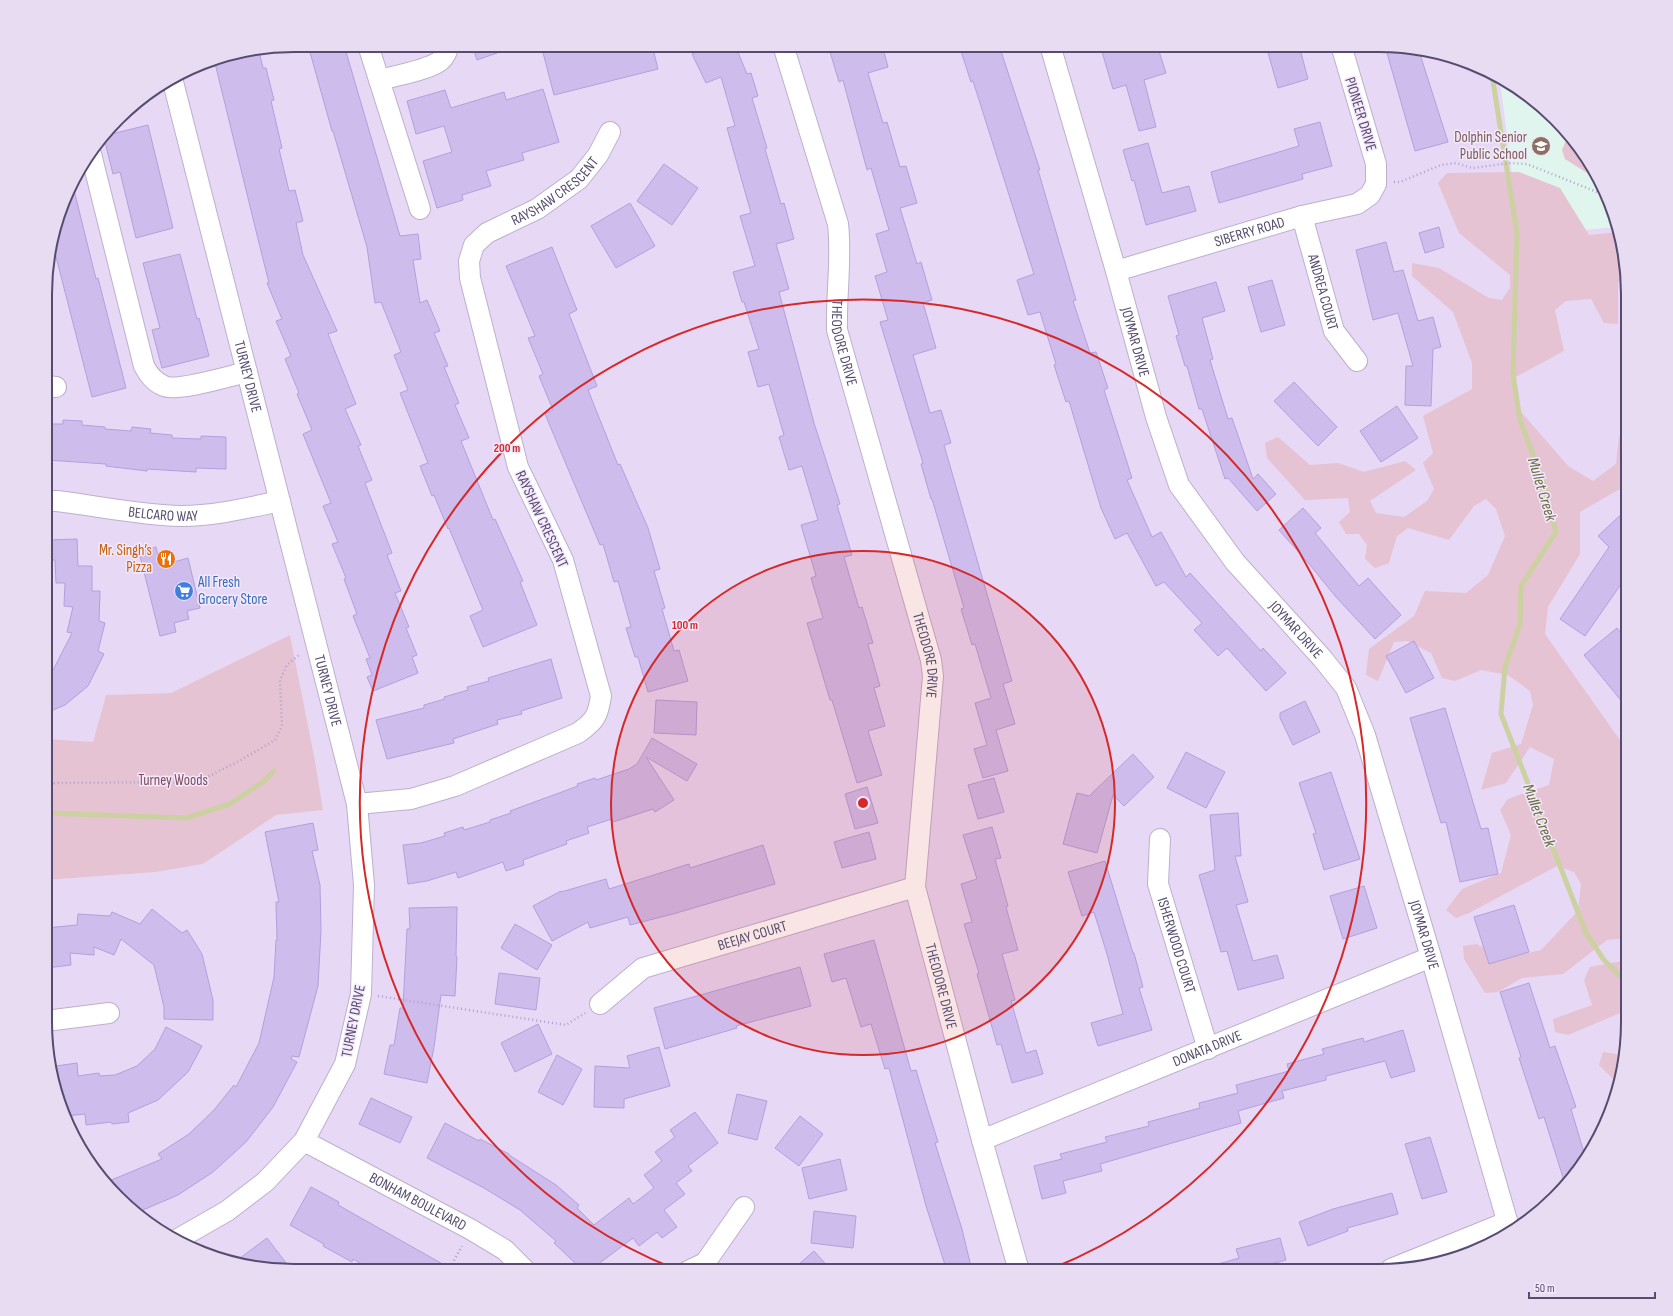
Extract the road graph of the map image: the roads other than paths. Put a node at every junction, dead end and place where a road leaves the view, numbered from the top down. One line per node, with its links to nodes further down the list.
1 (370, 52): 6 (street)
2 (447, 52): 6 (street)
3 (785, 52): 20 (street, THEODORE DRIVE)
4 (1052, 52): 13 (street, JOYMAR DRIVE)
5 (1343, 52): 10 (street, PIONEER DRIVE)
6 (379, 80): 11 (street)
7 (173, 84): 15 (street, TURNEY DRIVE)
8 (610, 132): 18 (street, RAYSHAW CRESCENT)
9 (93, 161): 15 (street)
10 (1376, 184): 12 (street, SIBERRY ROAD)
11 (420, 209)
12 (1302, 216): 13 (street, SIBERRY ROAD); 14 (street, ANDREA COURT)
13 (1116, 271): 21 (street, JOYMAR DRIVE)
14 (1357, 361)
15 (247, 372): 17 (street, TURNEY DRIVE)
16 (52, 501): 17 (street, BELCARO WAY)
17 (280, 501): 18 (street, TURNEY DRIVE)
18 (357, 804): 27 (street, TURNEY DRIVE)
19 (1160, 839): 25 (street, ISHERWOOD COURT)
20 (915, 887): 22 (street, BEEJAY COURT); 26 (street, THEODORE DRIVE)
21 (1431, 957): 25 (street, DONATA DRIVE); 29 (street, JOYMAR DRIVE)
22 (600, 1004)
23 (109, 1013): 24 (street)
24 (52, 1020)
25 (1208, 1049): 26 (street, DONATA DRIVE)
26 (982, 1140): 35 (street, THEODORE DRIVE)
27 (304, 1141): 31 (street, TURNEY DRIVE); 33 (street, BONHAM BOULEVARD)
28 (744, 1207): 34 (street)
29 (1508, 1227)
30 (1506, 1228): 32 (street)
31 (182, 1237)
32 (1411, 1262)
33 (519, 1264)
34 (703, 1264)
35 (1017, 1264)

